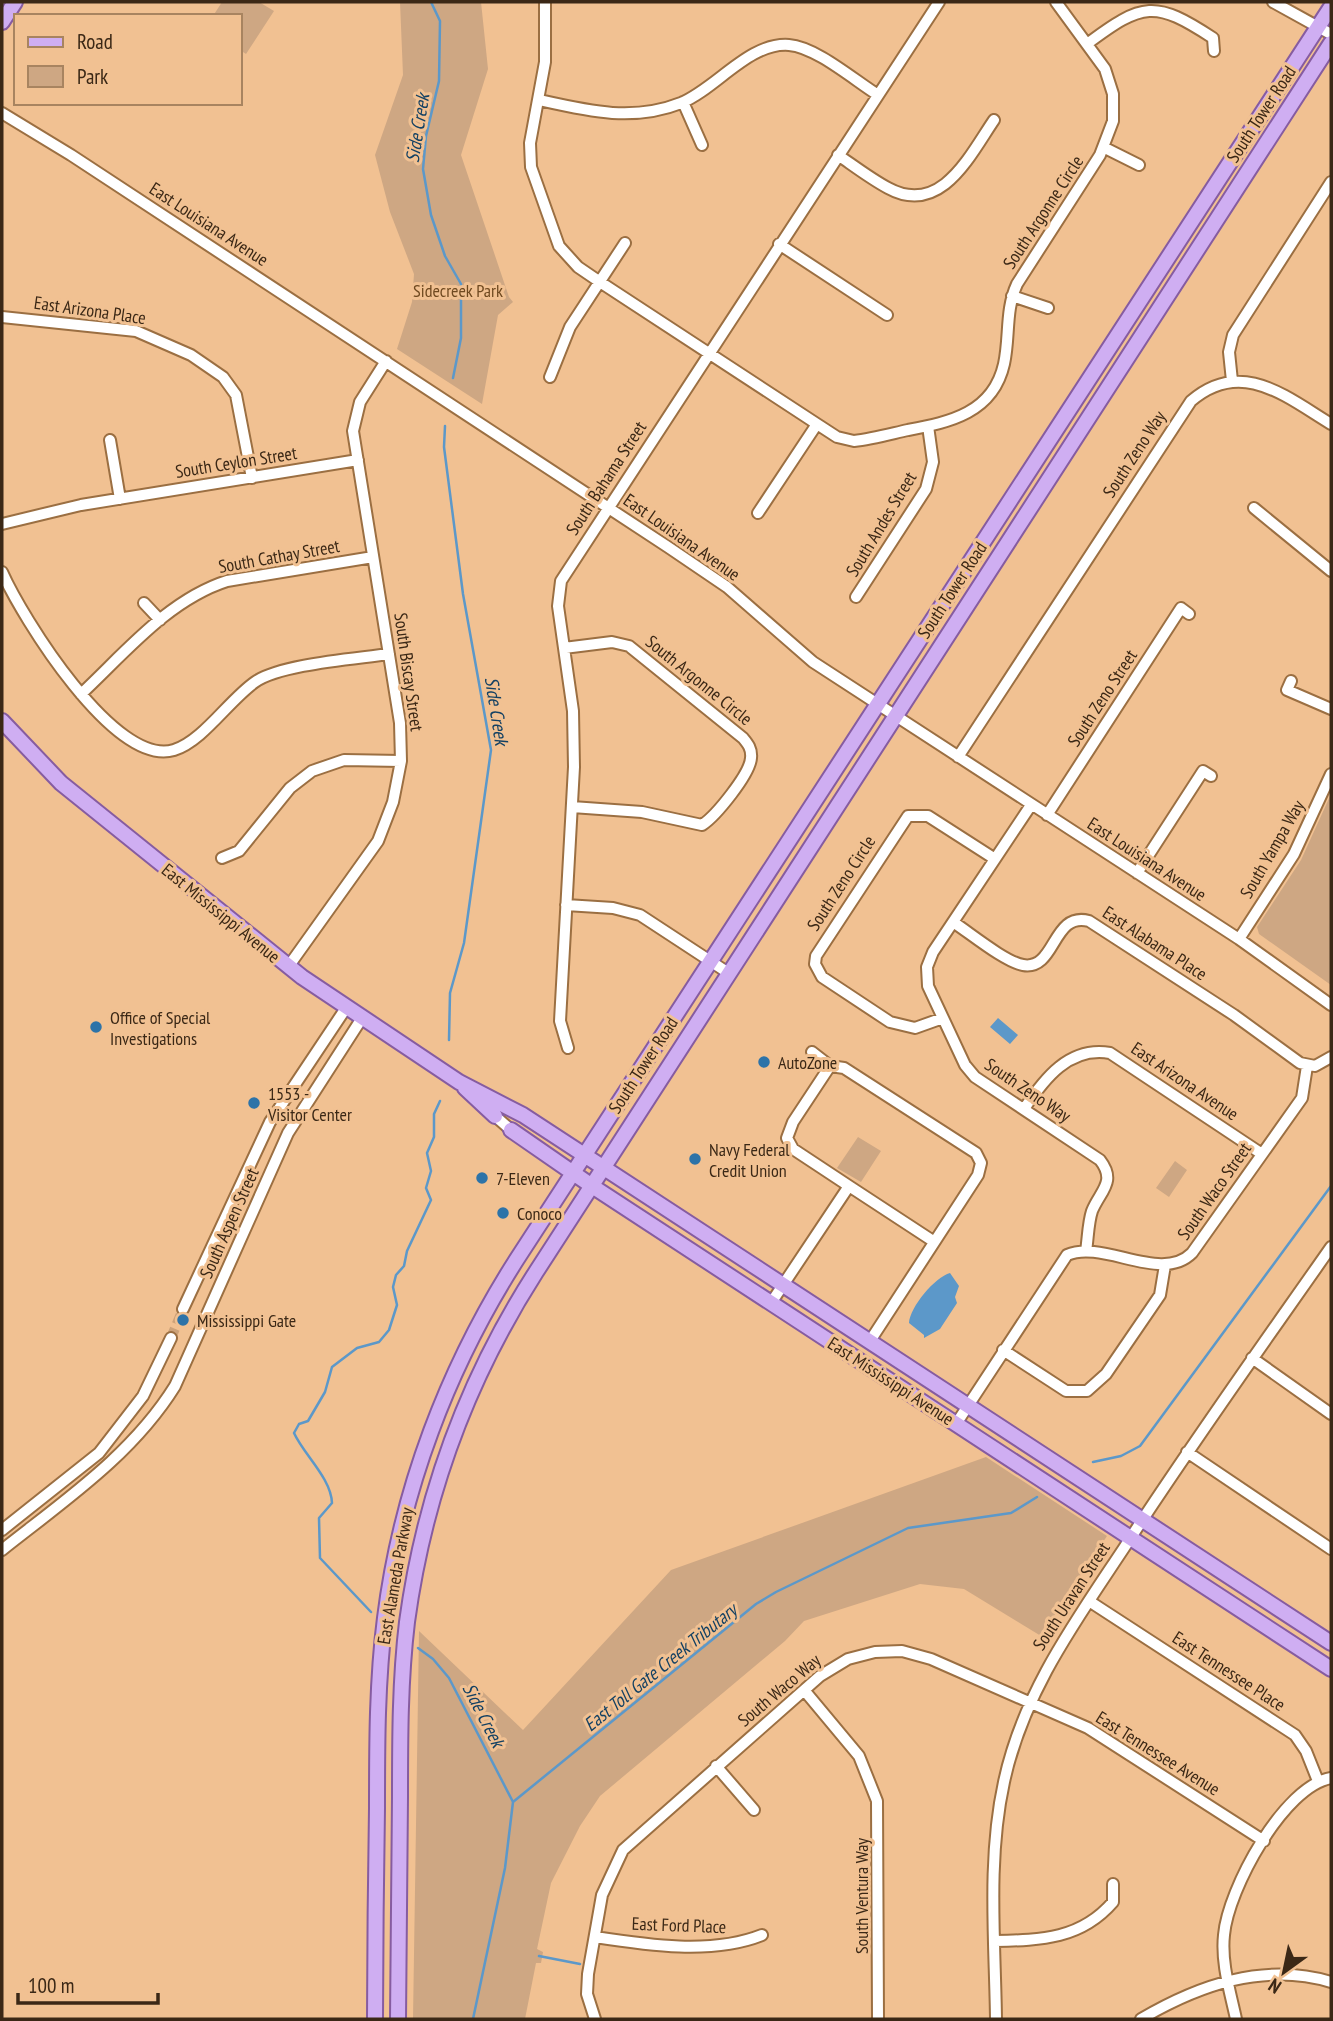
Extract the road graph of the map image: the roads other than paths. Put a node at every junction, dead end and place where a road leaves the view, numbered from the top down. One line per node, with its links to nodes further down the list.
1 (15, 2): 7 (main road)
2 (545, 2): 13 (street)
3 (939, 2): 12 (street, South Bahama Street)
4 (1056, 2): 10 (street, South Argonne Circle)
5 (1273, 2): 8 (street)
6 (1331, 7): 8 (main road, South Tower Road)
7 (2, 22)
8 (1325, 30): 55 (main road, South Tower Road)
9 (1331, 43): 57 (main road, South Tower Road)
10 (1087, 44): 11 (street); 18 (street, South Argonne Circle)
11 (1214, 51)
12 (878, 95): 14 (street); 19 (street, South Bahama Street)
13 (539, 100): 14 (street); 24 (street)
14 (683, 102): 17 (street)
15 (2, 113): 30 (street, East Louisiana Avenue)
16 (994, 120): 19 (street)
17 (702, 145)
18 (1105, 148): 20 (street, South Argonne Circle); 25 (street, South Argonne Circle)
19 (838, 155): 23 (street, South Bahama Street)
20 (1139, 165)
21 (1331, 182): 32 (street)
22 (625, 243): 24 (street)
23 (779, 244): 27 (street); 29 (street, South Bahama Street)
24 (600, 282): 29 (street); 31 (street)
25 (1012, 296): 26 (street, South Argonne Circle); 35 (street, South Argonne Circle)
26 (1048, 308)
27 (887, 315)
28 (2, 317): 38 (street, East Arizona Place)
29 (708, 353): 34 (street, South Argonne Circle); 40 (street, South Bahama Street)
30 (386, 361): 37 (street, South Biscay Street); 40 (street, East Louisiana Avenue)
31 (550, 377)
32 (1232, 381): 33 (street); 59 (street, South Zeno Way)
33 (1330, 421)
34 (817, 424): 35 (street, South Argonne Circle); 42 (street)
35 (928, 426): 47 (street, South Andes Street)
36 (110, 440): 39 (street)
37 (358, 460): 38 (street, South Ceylon Street); 44 (street, South Biscay Street)
38 (252, 478): 39 (street, South Ceylon Street)
39 (120, 499): 43 (street, South Ceylon Street)
40 (608, 506): 51 (street, South Bahama Street); 55 (street, East Louisiana Avenue)
41 (1254, 508): 45 (street)
42 (758, 513)
43 (2, 524)
44 (373, 557): 50 (street, South Cathay Street); 52 (street, South Biscay Street)
45 (1331, 571)
46 (2, 572): 54 (street)
47 (856, 597)
48 (144, 603): 50 (street)
49 (1189, 614): 65 (street, South Zeno Street)
50 (160, 621): 54 (street, South Cathay Street)
51 (564, 648): 64 (street, South Bahama Street); 64 (street, South Argonne Circle)
52 (389, 654): 54 (street); 60 (street, South Biscay Street)
53 (1291, 681): 56 (street)
54 (81, 694)
55 (877, 705): 57 (street, East Louisiana Avenue); 72 (main road, South Tower Road)
56 (1331, 709)
57 (897, 718): 59 (street, East Louisiana Avenue); 74 (main road, South Tower Road)
58 (2, 722): 73 (main road, East Mississippi Avenue)
59 (958, 757): 63 (street, East Louisiana Avenue)
60 (401, 761): 66 (street); 73 (street, South Biscay Street)
61 (1331, 774): 71 (street, South Yampa Way)
62 (1210, 776): 68 (street)
63 (1031, 805): 65 (street, East Louisiana Avenue); 67 (street, South Zeno Way)
64 (572, 807): 69 (street, South Bahama Street)
65 (1047, 815): 68 (street, East Louisiana Avenue)
66 (222, 858)
67 (995, 859): 70 (street, South Zeno Way); 78 (street, South Zeno Circle)
68 (1137, 873): 71 (street, East Louisiana Avenue)
69 (566, 905): 72 (street); 79 (street, South Bahama Street)
70 (953, 922): 78 (street, South Zeno Way); 83 (street, East Alabama Place)
71 (1239, 939): 75 (street, East Louisiana Avenue)
72 (711, 961): 74 (street); 89 (main road, South Tower Road)
73 (288, 967): 76 (main road, East Mississippi Avenue)
74 (730, 974): 92 (main road, South Tower Road)
75 (1331, 1005)
76 (346, 1008): 77 (main road, East Mississippi Avenue); 90 (street, South Aspen Street)
77 (362, 1018): 84 (main road, East Mississippi Avenue); 91 (street, South Aspen Street)
78 (943, 1018): 85 (street, South Zeno Way)
79 (568, 1048)
80 (812, 1052): 82 (street)
81 (1331, 1057): 83 (street)
82 (830, 1066): 95 (street); 98 (street)
83 (1307, 1066): 88 (street, South Waco Street)
84 (459, 1082): 86 (main road, East Mississippi Avenue); 89 (main road, East Mississippi Avenue)
85 (1024, 1109): 88 (street, East Arizona Avenue); 99 (street, South Zeno Way)
86 (495, 1116): 87 (street, East Mississippi Avenue)
87 (511, 1130): 93 (main road, East Mississippi Avenue)
88 (1262, 1154): 101 (street, South Waco Street)
89 (585, 1155): 92 (main road, East Mississippi Avenue); 93 (main road, South Tower Road)
90 (252, 1159): 91 (street); 96 (street, South Aspen Street)
91 (272, 1168): 97 (street, South Aspen Street)
92 (604, 1168): 94 (main road, South Tower Road); 102 (main road, East Mississippi Avenue)
93 (573, 1173): 94 (main road, East Mississippi Avenue); 105 (main road, East Alameda Parkway)
94 (592, 1186): 103 (main road, East Mississippi Avenue); 110 (main road, East Alameda Parkway)
95 (849, 1186): 98 (street); 102 (street)
96 (238, 1187): 97 (street); 104 (street, South Aspen Street)
97 (260, 1197): 119 (street, South Aspen Street)
98 (933, 1241): 107 (street)
99 (1086, 1251): 101 (street); 108 (street)
100 (1330, 1253): 109 (street, South Uravan Street)
101 (1165, 1265): 108 (street)
102 (783, 1284): 103 (street); 107 (main road, East Mississippi Avenue)
103 (771, 1303): 113 (main road, East Mississippi Avenue)
104 (183, 1309)
105 (486, 1310): 110 (main road); 136 (main road, East Alameda Parkway)
106 (171, 1338): 116 (street)
107 (870, 1341): 111 (main road, East Mississippi Avenue)
108 (1003, 1350): 111 (street)
109 (1252, 1358): 112 (street); 114 (street, South Uravan Street)
110 (470, 1396): 137 (main road, East Alameda Parkway)
111 (968, 1405): 113 (street); 115 (main road, East Mississippi Avenue)
112 (1331, 1414)
113 (956, 1424): 117 (main road, East Mississippi Avenue)
114 (1187, 1452): 115 (street, South Uravan Street); 118 (street)
115 (1142, 1519): 117 (street, South Uravan Street); 121 (main road, East Mississippi Avenue)
116 (2, 1530)
117 (1130, 1537): 120 (street, South Uravan Street); 122 (main road, East Mississippi Avenue)
118 (1331, 1549)
119 (2, 1550)
120 (1089, 1601): 124 (street, South Uravan Street); 127 (street, East Tennessee Place)
121 (1331, 1643)
122 (1331, 1669)
123 (804, 1690): 124 (street, South Waco Way); 125 (street, South Waco Way); 139 (street, South Ventura Way)
124 (1029, 1702): 129 (street, East Tennessee Avenue); 133 (street, South Uravan Street)
125 (716, 1766): 128 (street); 132 (street, South Waco Way)
126 (1331, 1777): 127 (street)
127 (1318, 1781): 129 (street)
128 (754, 1810)
129 (1264, 1841): 134 (street)
130 (1113, 1884): 133 (street)
131 (762, 1935): 132 (street, East Ford Place)
132 (595, 1937): 138 (street, South Waco Way)
133 (995, 1941): 140 (street, South Uravan Street)
134 (1227, 1981): 135 (street); 141 (street); 142 (street)
135 (1331, 1982)
136 (375, 2019)
137 (398, 2019)
138 (595, 2019)
139 (878, 2019)
140 (996, 2019)
141 (1141, 2019)
142 (1236, 2019)

